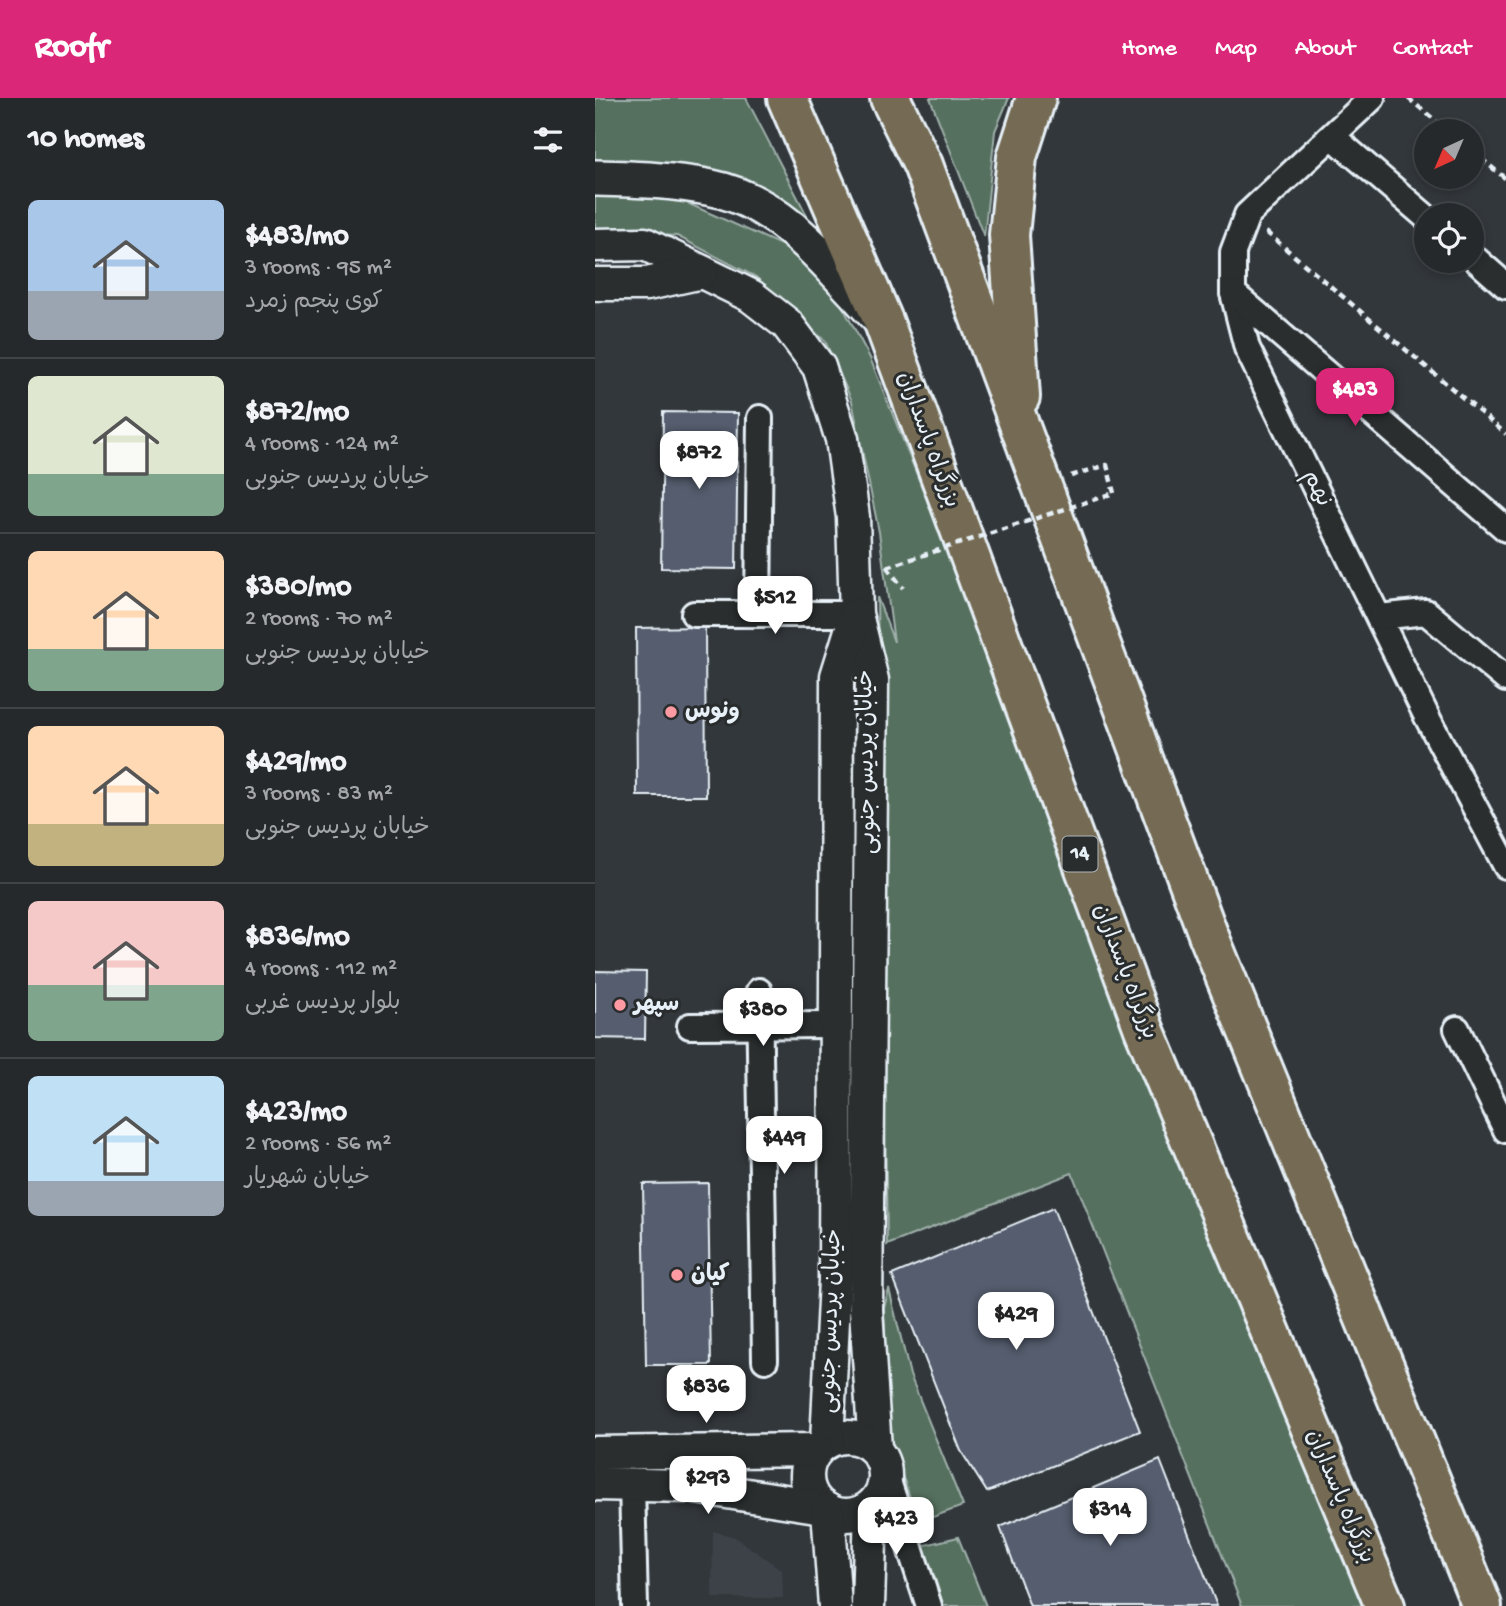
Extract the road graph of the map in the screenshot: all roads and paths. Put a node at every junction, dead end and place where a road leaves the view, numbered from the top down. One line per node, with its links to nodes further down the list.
1 (787, 98): 19 (highway, بزرگراه پاسداران / 14)
2 (890, 98): 22 (highway)
3 (1036, 98): 22 (highway)
4 (1372, 98): 7 (street, نهم)
5 (1408, 98): 6 (path)
6 (1433, 119)
7 (1332, 136): 11 (street); 12 (street, نهم)
8 (1484, 160): 10 (path)
9 (595, 178): 19 (main road)
10 (1506, 179)
11 (1414, 207)
12 (1247, 215): 18 (street, نهم); 21 (path)
13 (595, 245): 15 (street)
14 (1484, 267): 17 (street)
15 (702, 272): 16 (street); 28 (street)
16 (595, 284)
17 (1506, 286)
18 (1233, 293): 24 (street); 29 (street, نهم)
19 (884, 323): 51 (highway, بزرگراه پاسداران / 14)
20 (760, 418): 26 (street)
21 (1506, 434)
22 (1023, 441): 52 (highway)
23 (1107, 465): 25 (path, bridge)
24 (1506, 529)
25 (903, 588)
26 (758, 613): 27 (street); 28 (street)
27 (694, 614)
28 (856, 614): 35 (street, خیابان پردیس جنوبی); 36 (street, خیابان پردیس جنوبی)
29 (1379, 617): 30 (street); 31 (street, نهم)
30 (1506, 679)
31 (1506, 866)
32 (759, 991): 34 (street)
33 (690, 1026): 34 (street)
34 (759, 1026): 35 (street); 39 (street)
35 (836, 1026): 36 (street); 40 (street, خیابان پردیس جنوبی)
36 (868, 1026): 42 (street, خیابان پردیس جنوبی)
37 (1457, 1029): 38 (street)
38 (1506, 1130)
39 (765, 1360)
40 (822, 1446): 41 (street); 42 (street); 46 (street)
41 (595, 1453)
42 (880, 1461): 45 (street); 50 (street)
43 (595, 1484): 44 (street)
44 (632, 1484): 46 (street); 47 (street)
45 (871, 1507): 46 (street); 49 (street)
46 (825, 1508): 48 (street)
47 (635, 1606)
48 (835, 1606)
49 (868, 1606)
50 (929, 1606)
51 (1385, 1606)
52 (1482, 1606)

